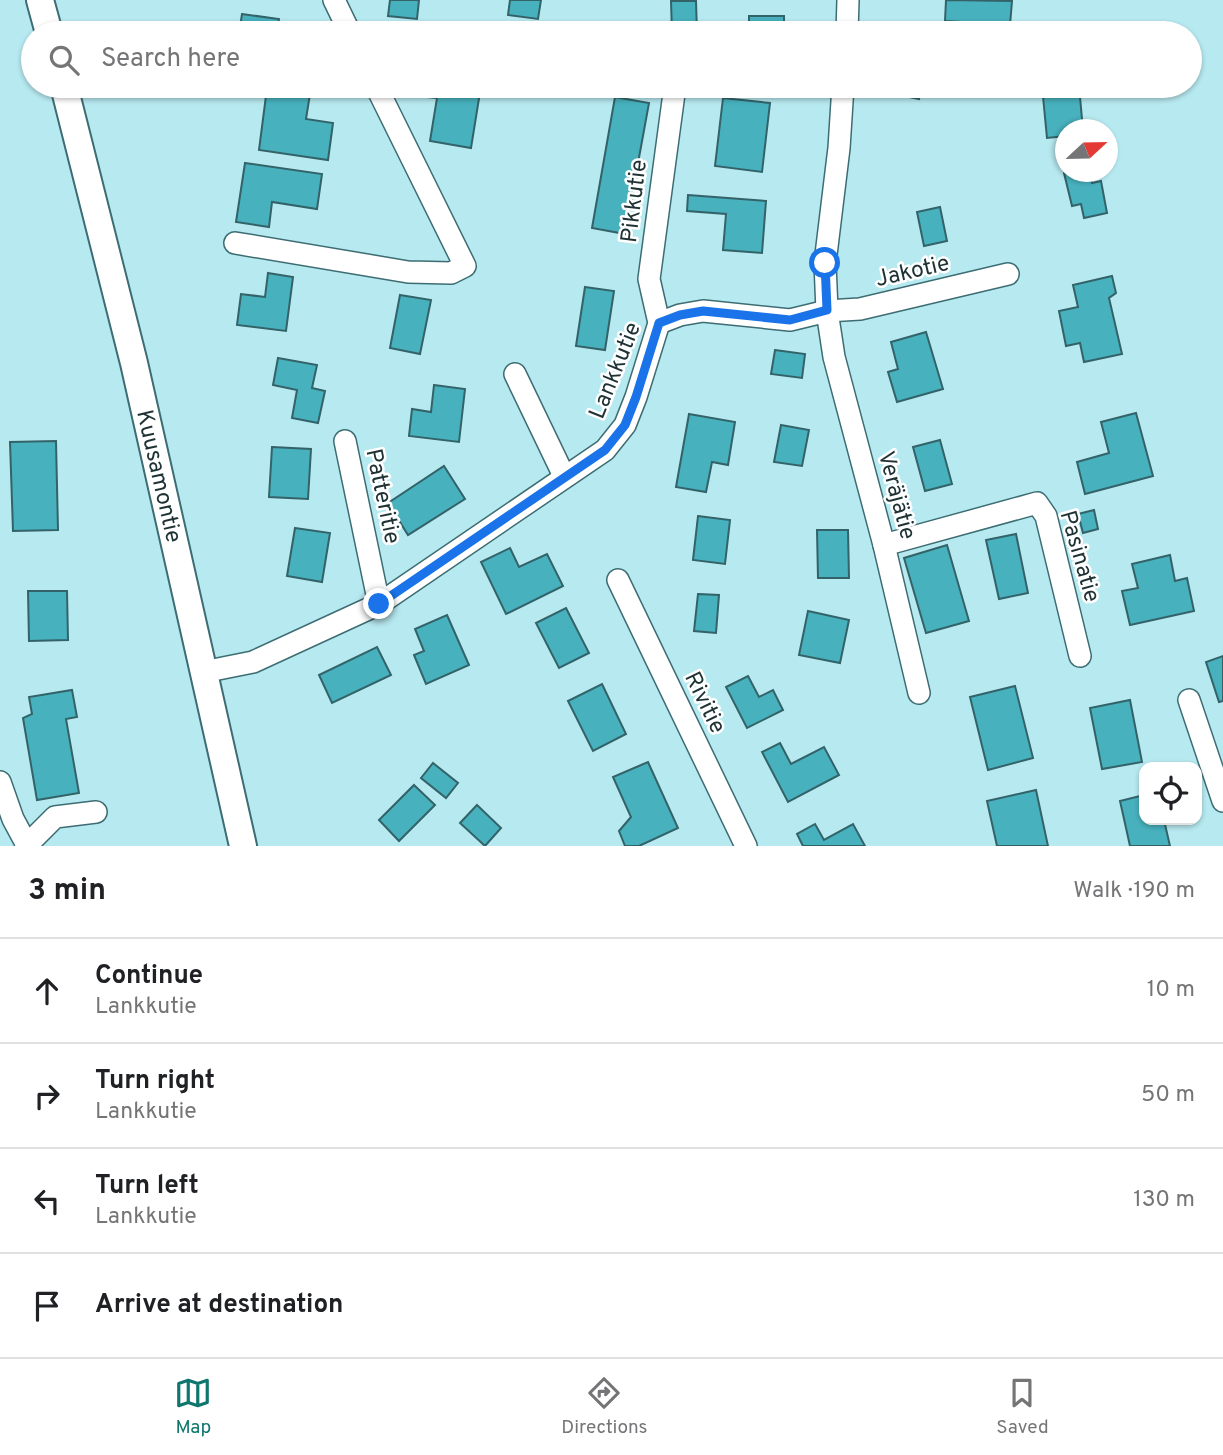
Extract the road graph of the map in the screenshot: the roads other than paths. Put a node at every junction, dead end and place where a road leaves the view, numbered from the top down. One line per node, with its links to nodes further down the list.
1 (40, 0): 5 (main road)
2 (55, 0): 6 (main road)
3 (334, 0): 7 (street)
4 (848, 0): 8 (street)
5 (46, 21)
6 (58, 21)
7 (344, 21)
8 (847, 21)
9 (68, 98): 24 (main road, Kuusamontie)
10 (382, 98): 13 (street)
11 (673, 98): 16 (street, Pikkutie)
12 (842, 98): 15 (street)
13 (235, 243)
14 (1008, 274): 15 (street, Jakotie)
15 (827, 310): 16 (street, Lankkutie); 20 (street, Veräjätie)
16 (659, 323): 19 (street, Lankkutie)
17 (515, 374): 19 (street)
18 (345, 440): 22 (street, Patteritie)
19 (564, 477): 22 (street, Lankkutie)
20 (884, 545): 23 (street, Pasinatie); 25 (street, Veräjätie)
21 (618, 580): 32 (street, Rivitie)
22 (379, 604): 24 (street, Lankkutie)
23 (1080, 656)
24 (204, 672): 31 (main road, Kuusamontie)
25 (919, 693)
26 (1189, 700): 28 (street)
27 (0, 782): 30 (street)
28 (1223, 801)
29 (96, 812): 30 (street)
30 (27, 846)
31 (243, 846)
32 (746, 846)

